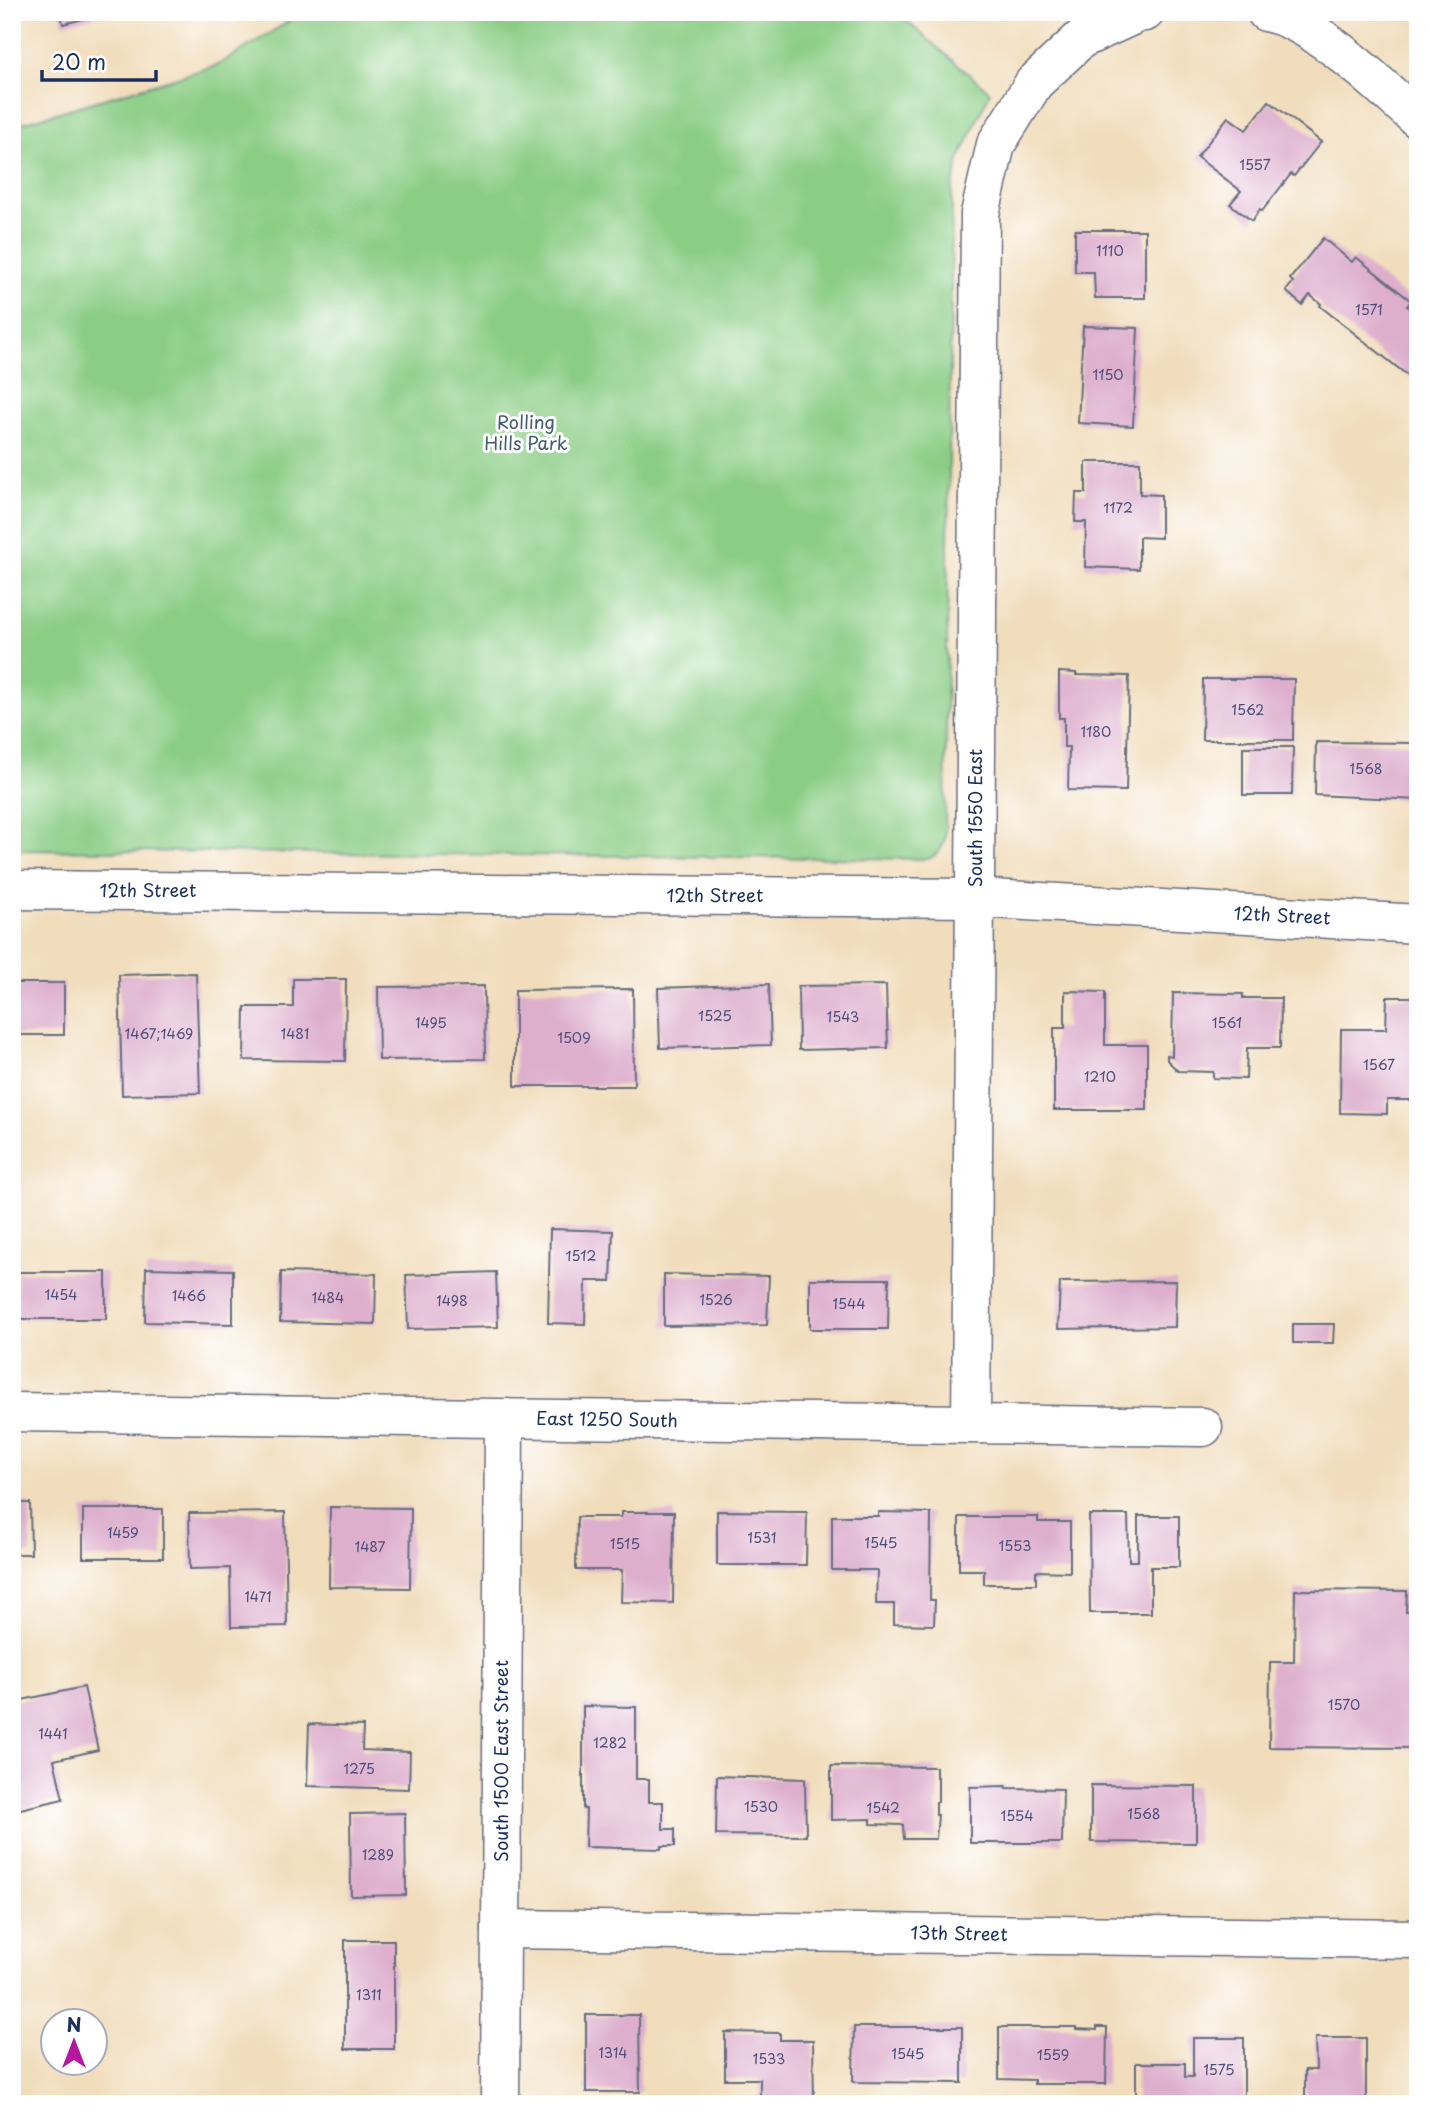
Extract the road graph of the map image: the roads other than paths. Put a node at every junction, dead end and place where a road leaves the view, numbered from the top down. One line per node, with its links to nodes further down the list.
1 (1145, 12): 5 (street, South 1550 East)
2 (1266, 12): 3 (street)
3 (1418, 120)
4 (12, 890): 5 (street, 12th Street)
5 (975, 898): 6 (street, 12th Street); 9 (street, South 1550 East)
6 (1418, 924)
7 (12, 1412): 8 (street, East 1250 South)
8 (504, 1419): 9 (street, East 1250 South); 11 (street, South 1500 East Street)
9 (971, 1423): 10 (street, East 1250 South)
10 (1203, 1427)
11 (501, 1928): 12 (street, 13th Street); 13 (street, South 1500 East Street)
12 (1418, 1939)
13 (500, 2104)

